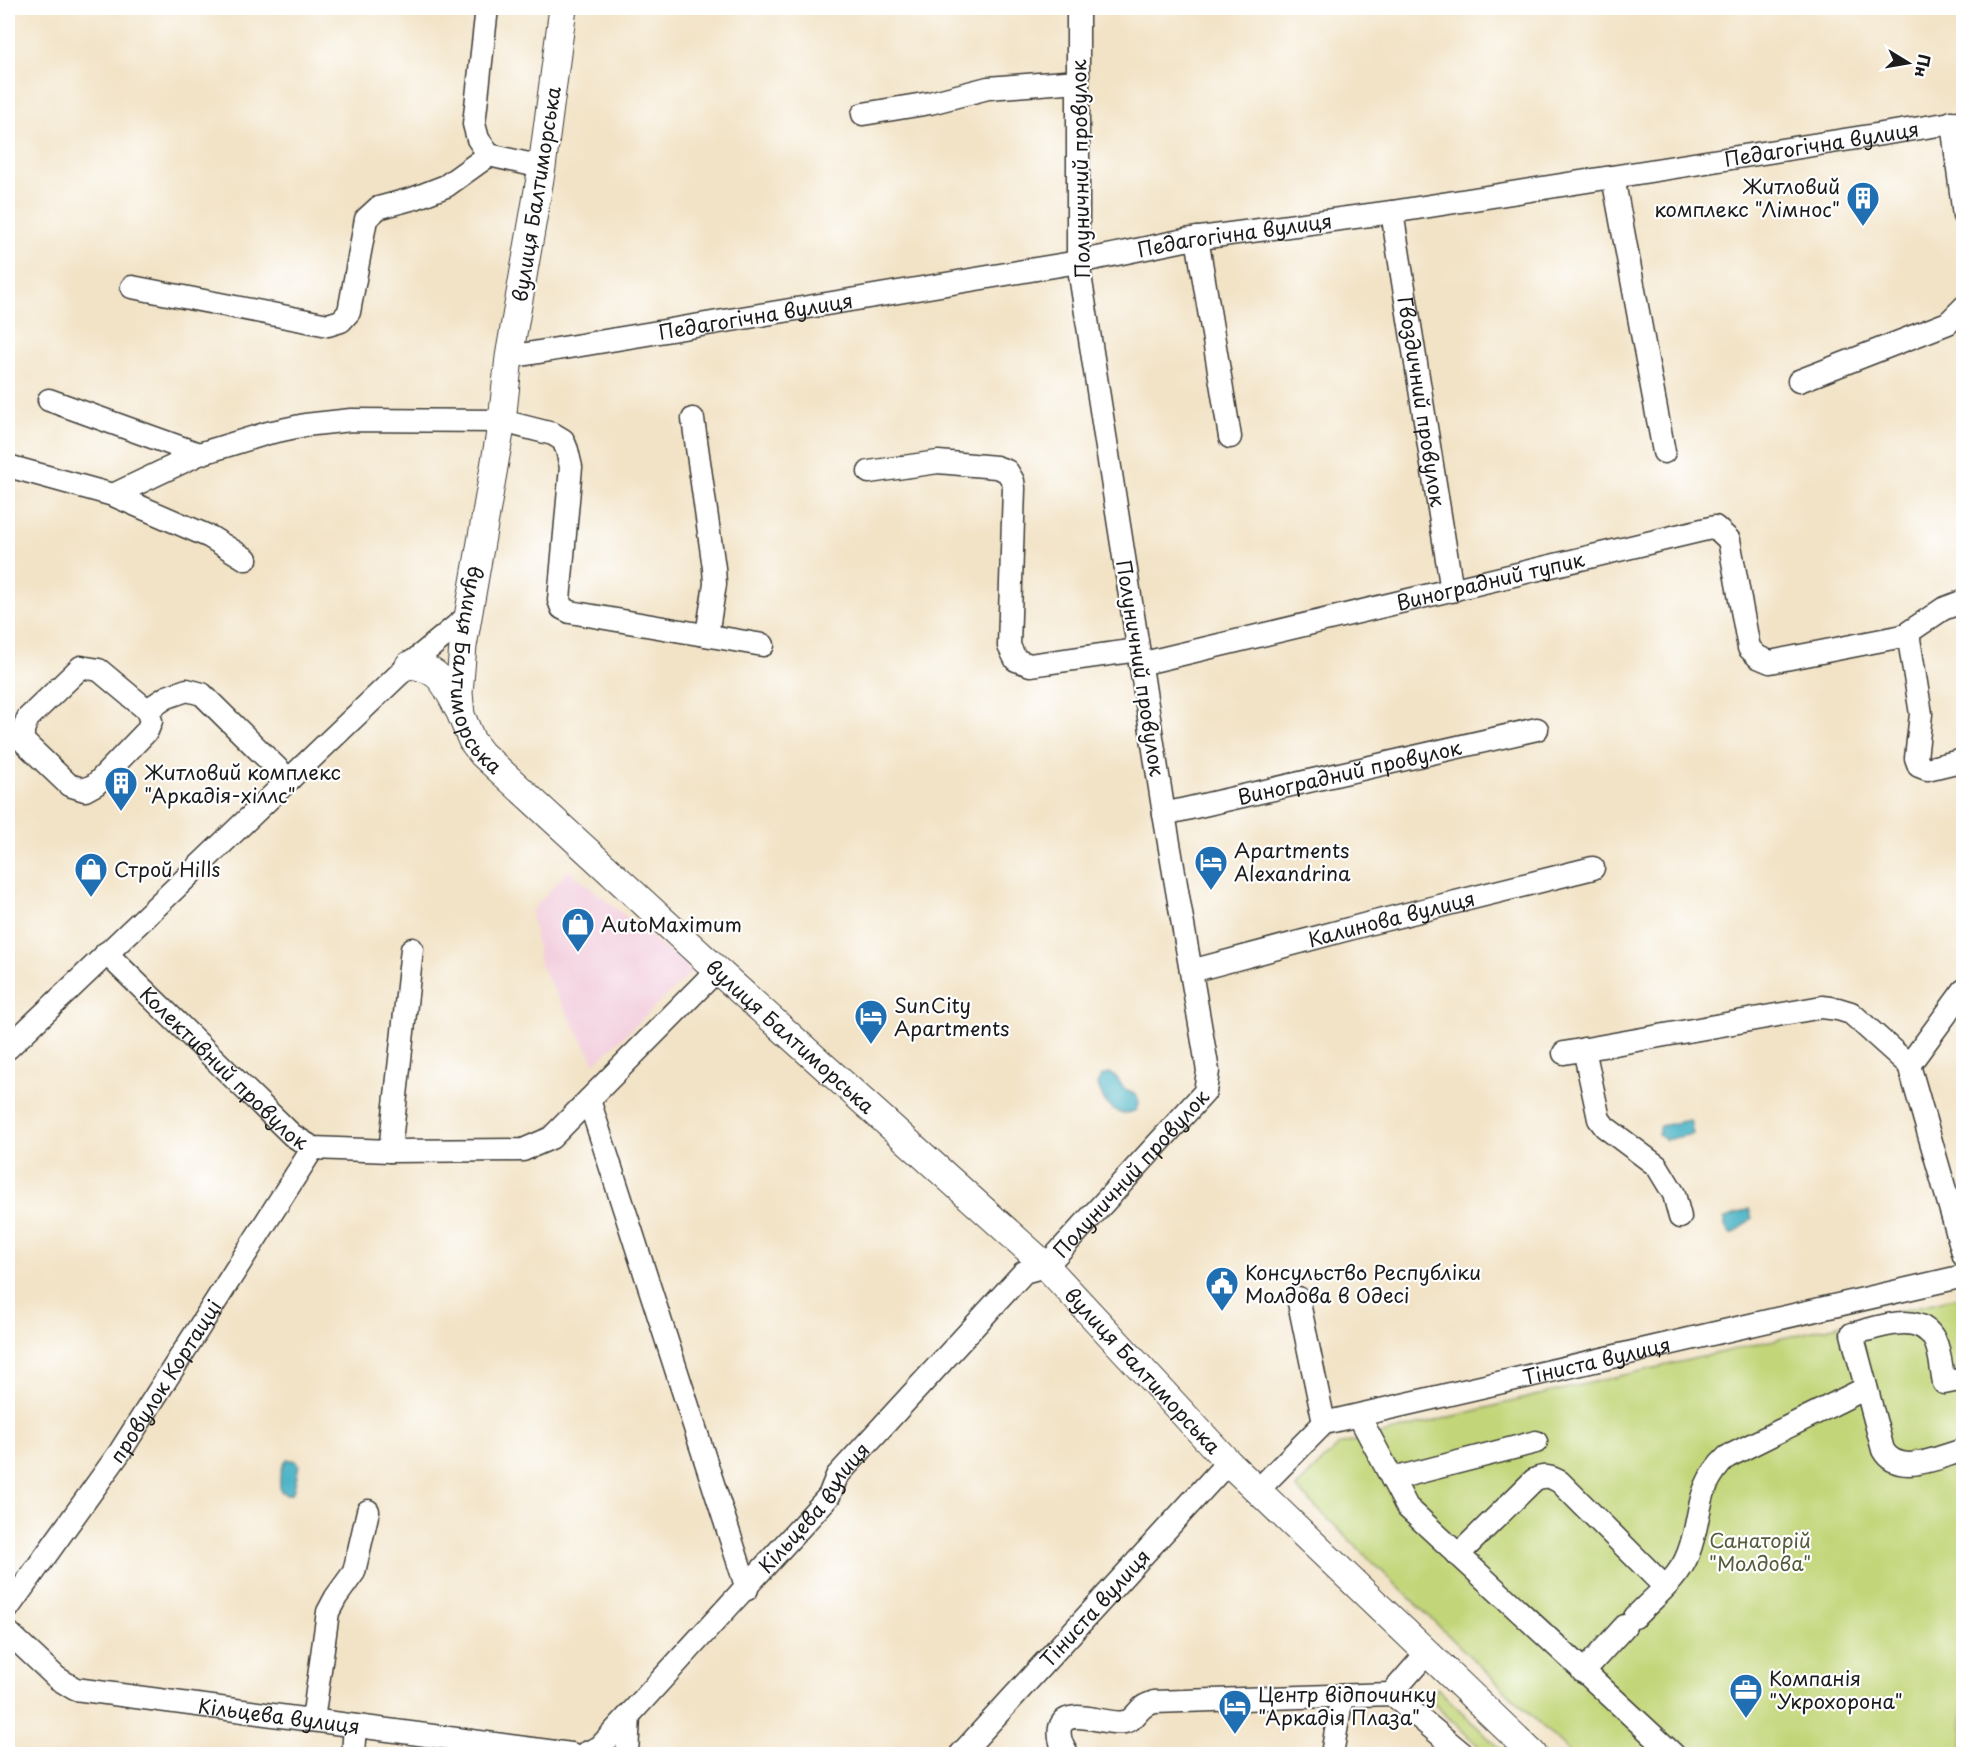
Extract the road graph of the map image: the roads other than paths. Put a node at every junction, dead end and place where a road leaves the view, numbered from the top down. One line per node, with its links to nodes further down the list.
1 (487, 8): 7 (street)
2 (563, 8): 8 (main road, вулиця Балтиморська)
3 (1078, 8): 4 (street, Полуничний провулок)
4 (1077, 81): 5 (street); 13 (street, Полуничний провулок)
5 (863, 114)
6 (1958, 122): 9 (street, Педагогічна вулиця); 11 (street)
7 (489, 155): 8 (street); 14 (street)
8 (542, 167): 16 (main road, вулиця Балтиморська)
9 (1613, 177): 10 (street, Педагогічна вулиця); 22 (street)
10 (1392, 212): 12 (street, Педагогічна вулиця); 28 (street, Гвоздичний провулок)
11 (1964, 216)
12 (1197, 238): 13 (street, Педагогічна вулиця); 21 (street)
13 (1078, 262): 16 (street, Педагогічна вулиця); 34 (street, Полуничний провулок)
14 (132, 287)
15 (1964, 307): 17 (street)
16 (509, 357): 20 (main road, вулиця Балтиморська)
17 (1799, 381)
18 (49, 400): 23 (street)
19 (693, 419): 32 (street)
20 (502, 421): 23 (street); 30 (main road, вулиця Балтиморська); 32 (street)
21 (1230, 437)
22 (1664, 452)
23 (199, 454): 26 (street)
24 (8, 466): 26 (street)
25 (869, 472): 34 (street, Виноградний тупик)
26 (113, 495): 27 (street)
27 (246, 559)
28 (1452, 591): 31 (street, Виноградний тупик); 34 (street, Виноградний тупик)
29 (1964, 601): 31 (street)
30 (467, 617): 35 (street); 37 (main road, вулиця Балтиморська)
31 (1908, 633): 39 (street)
32 (707, 636): 33 (street)
33 (764, 645)
34 (1139, 657): 41 (street, Полуничний провулок)
35 (409, 665): 37 (main road); 40 (street)
36 (147, 710): 36 (street); 40 (street)
37 (461, 715): 45 (main road, вулиця Балтиморська)
38 (1537, 729): 41 (street, Виноградний провулок)
39 (1964, 760)
40 (289, 780): 44 (street)
41 (1164, 814): 46 (street, Полуничний провулок)
42 (1593, 868): 46 (street, Калинова вулиця)
43 (412, 949): 52 (street)
44 (106, 953): 48 (street); 51 (street, Колективний провулок)
45 (717, 970): 50 (street, Колективний провулок); 55 (main road, вулиця Балтиморська)
46 (1191, 970): 55 (street, Полуничний провулок)
47 (1964, 990): 49 (street)
48 (8, 1048)
49 (1909, 1065): 53 (street); 54 (street)
50 (589, 1100): 52 (street, Колективний провулок); 70 (street)
51 (313, 1148): 52 (street, Колективний провулок); 71 (street, провулок Кортацці)
52 (390, 1151)
53 (1680, 1217)
54 (1964, 1256)
55 (1046, 1266): 64 (main road, вулиця Балтиморська); 70 (street, Кільцева вулиця)
56 (1964, 1276): 60 (street, Тіниста вулиця)
57 (1298, 1298): 61 (street)
58 (1964, 1379): 59 (street)
59 (1866, 1388): 63 (street); 69 (street)
60 (1359, 1416): 61 (street, Тіниста вулиця); 65 (street)
61 (1324, 1423): 66 (street)
62 (1536, 1443): 65 (street)
63 (1964, 1450)
64 (1228, 1462): 66 (main road, вулиця Балтиморська); 84 (street, Тіниста вулиця)
65 (1392, 1479): 68 (street)
66 (1257, 1491): 73 (main road, вулиця Балтиморська)
67 (368, 1510): 78 (street)
68 (1458, 1555): 69 (street); 74 (street)
69 (1665, 1587): 74 (street)
70 (747, 1589): 77 (street, Кільцева вулиця)
71 (8, 1608)
72 (8, 1632): 78 (street, Кільцева вулиця)
73 (1426, 1653): 75 (street); 88 (main road, вулиця Балтиморська)
74 (1583, 1672): 89 (street)
75 (1391, 1694): 76 (street); 87 (street)
76 (1342, 1696): 85 (street); 86 (street)
77 (629, 1716): 82 (street, Кільцева вулиця); 83 (street)
78 (313, 1720): 79 (street, Кільцева вулиця)
79 (356, 1726): 80 (street); 81 (street, Кільцева вулиця)
80 (353, 1755)
81 (571, 1755)
82 (584, 1755)
83 (627, 1755)
84 (961, 1755)
85 (1067, 1755)
86 (1332, 1755)
87 (1463, 1755)
88 (1533, 1755)
89 (1673, 1755)

